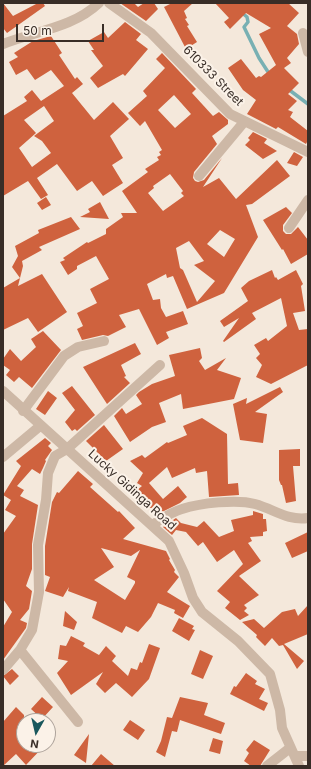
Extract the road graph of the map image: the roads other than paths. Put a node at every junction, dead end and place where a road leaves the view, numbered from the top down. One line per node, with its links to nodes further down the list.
1 (99, 3): 4 (street)
2 (109, 3): 6 (street, 610333 Street)
3 (303, 34): 5 (street)
4 (3, 44)
5 (308, 52)
6 (244, 122): 7 (street, 610333 Street); 8 (street)
7 (308, 152)
8 (199, 176)
9 (308, 200): 10 (street)
10 (289, 228)
11 (104, 341): 14 (street)
12 (160, 365): 16 (street)
13 (3, 392): 14 (street, Lucky Gidinga Road)
14 (23, 411): 15 (street, Lucky Gidinga Road)
15 (40, 426): 16 (street, Lucky Gidinga Road); 17 (street)
16 (67, 449): 19 (street, Lucky Gidinga Road); 20 (street)
17 (3, 457)
18 (308, 518): 19 (street)
19 (152, 525): 23 (street, Lucky Gidinga Road)
20 (20, 650): 21 (street); 22 (street)
21 (3, 670)
22 (78, 722)
23 (293, 752): 24 (street); 25 (street); 26 (street, Lucky Gidinga Road)
24 (308, 756)
25 (267, 766)
26 (299, 766)

